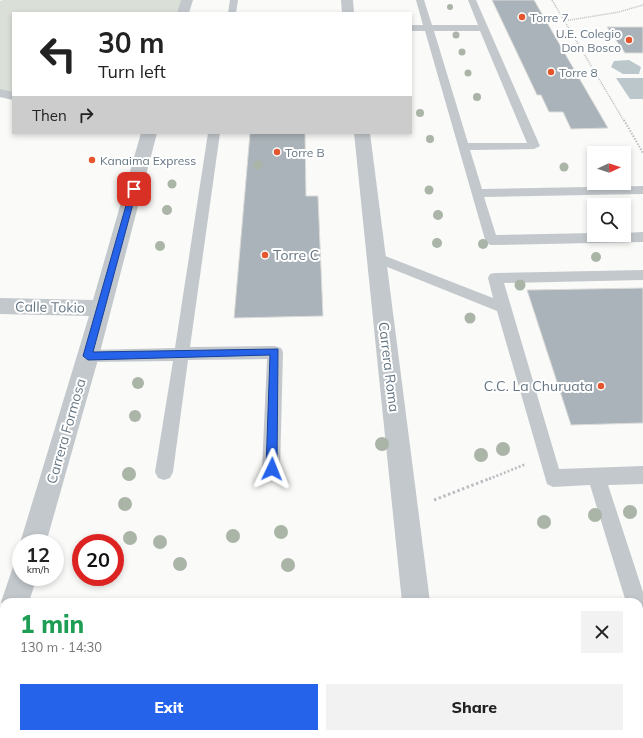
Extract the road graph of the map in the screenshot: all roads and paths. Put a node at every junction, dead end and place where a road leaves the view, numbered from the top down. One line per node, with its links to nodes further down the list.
1 (187, 0): 8 (street)
2 (234, 0): 9 (lane)
3 (347, 0): 10 (street)
4 (420, 0): 13 (lane)
5 (472, 0): 14 (lane)
6 (552, 0): 11 (path)
7 (643, 5): 11 (path)
8 (183, 12)
9 (232, 12)
10 (348, 12)
11 (564, 21): 21 (path)
12 (412, 28): 13 (lane)
13 (428, 28): 14 (lane); 20 (lane)
14 (484, 28): 20 (lane)
15 (0, 93): 16 (street)
16 (12, 96)
17 (149, 134): 28 (street, Carrera Formosa)
18 (214, 134): 30 (lane)
19 (362, 134): 25 (street, Carrera Roma)
20 (464, 146): 23 (lane)
21 (643, 153)
22 (643, 190): 23 (lane)
23 (478, 193): 24 (lane)
24 (643, 237)
25 (375, 256): 29 (lane); 37 (street, Carrera Roma)
26 (643, 275): 29 (lane)
27 (0, 306): 28 (street, Calle Tokio)
28 (101, 308): 31 (street, Carrera Formosa)
29 (504, 308): 36 (lane)
30 (182, 354): 31 (lane); 32 (lane); 34 (lane)
31 (88, 356): 38 (street, Carrera Formosa)
32 (272, 469)
33 (514, 469): 37 (path)
34 (164, 472)
35 (643, 475): 36 (lane)
36 (596, 476): 42 (lane)
37 (406, 512): 41 (street, Carrera Roma)
38 (36, 534)
39 (20, 586): 40 (street)
40 (16, 598)
41 (416, 598)
42 (635, 598)

